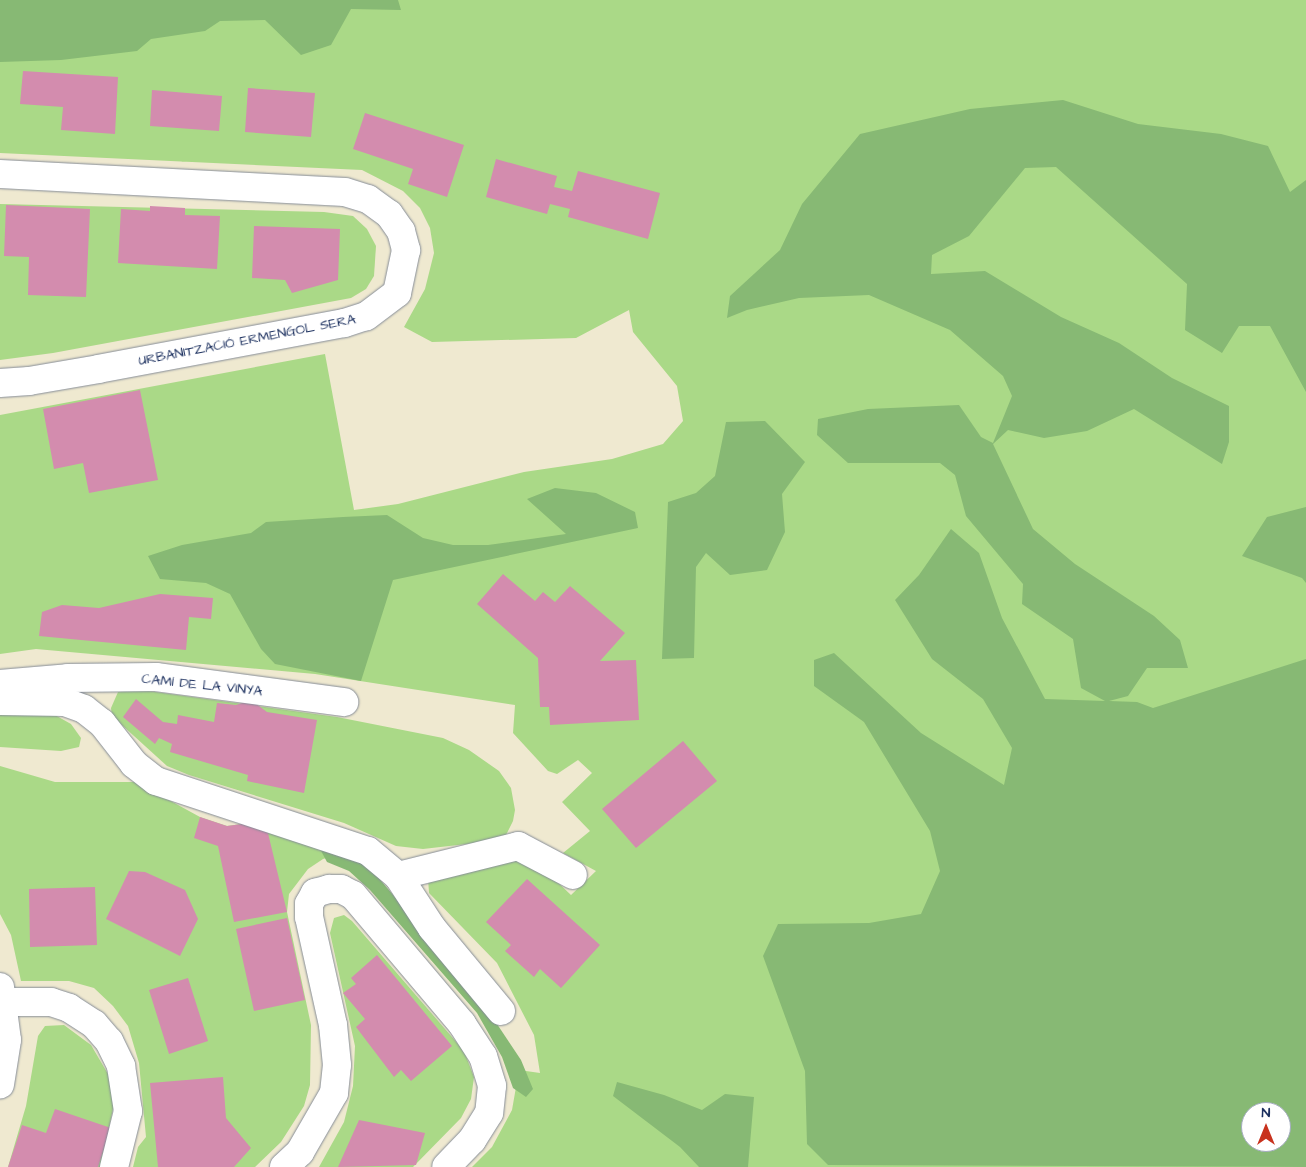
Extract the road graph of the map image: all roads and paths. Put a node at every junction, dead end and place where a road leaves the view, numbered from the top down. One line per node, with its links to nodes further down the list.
1 (0, 174): 2 (street, URBANITZACIÓ ERMENGOL SERA)
2 (0, 383)
3 (0, 684): 5 (street, CAMÍ DE LA VINYA)
4 (0, 701): 7 (street)
5 (344, 702)
6 (573, 874): 7 (street)
7 (398, 876): 9 (street)
8 (2, 994): 10 (street); 11 (street)
9 (501, 1011)
10 (0, 1084)
11 (114, 1167)
12 (284, 1167): 13 (street)
13 (446, 1167)

